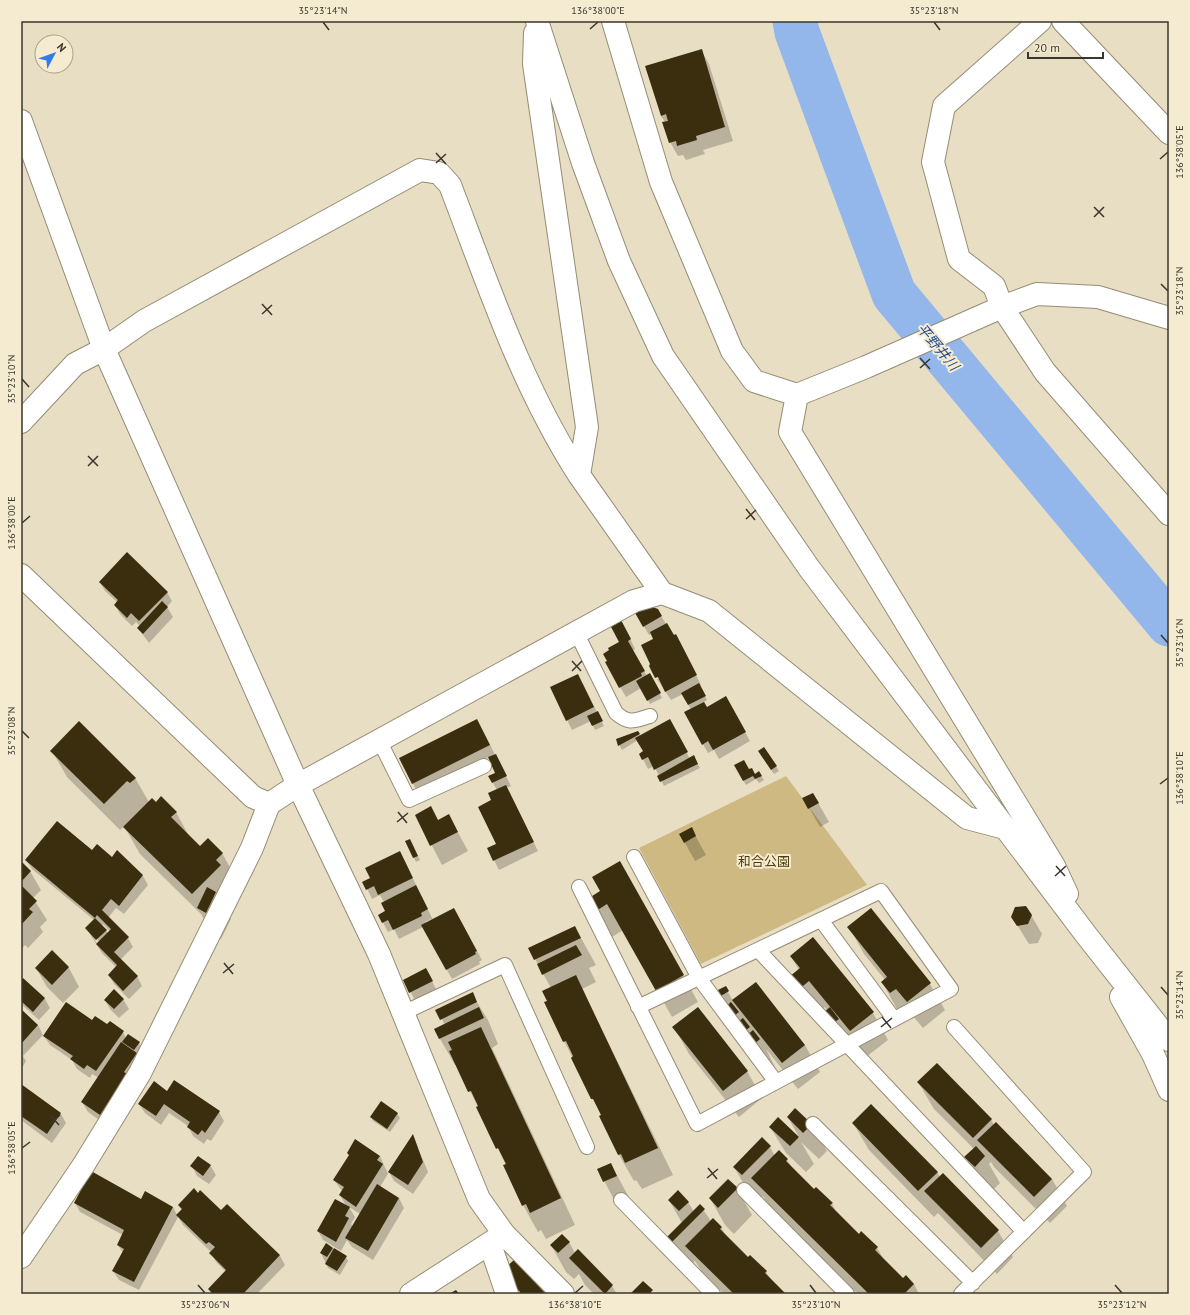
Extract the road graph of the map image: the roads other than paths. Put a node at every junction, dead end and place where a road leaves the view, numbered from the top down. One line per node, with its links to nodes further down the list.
1 (536, 21): 12 (street); 22 (street)
2 (613, 21): 10 (street)
3 (1040, 21): 7 (street)
4 (1063, 21): 6 (street)
5 (21, 121): 9 (street)
6 (1167, 124)
7 (1002, 307): 8 (street); 10 (street); 13 (street)
8 (1169, 318)
9 (104, 349): 11 (street); 12 (street); 20 (street)
10 (797, 395): 26 (street)
11 (21, 422)
12 (579, 475): 15 (street)
13 (1169, 514)
14 (21, 575): 21 (street)
15 (662, 593): 16 (street); 22 (street)
16 (576, 632): 17 (lane); 18 (street)
17 (650, 716)
18 (379, 740): 19 (lane); 20 (street)
19 (484, 766)
20 (298, 785): 21 (street); 30 (street)
21 (269, 804): 41 (street)
22 (1005, 828): 26 (street)
23 (634, 857): 28 (lane)
24 (578, 887): 29 (lane)
25 (821, 920): 27 (lane); 31 (lane); 31 (lane)
26 (1087, 936): 33 (street); 36 (street)
27 (758, 950): 28 (lane); 34 (lane)
28 (699, 978): 29 (lane); 35 (lane)
29 (638, 1007): 35 (lane)
30 (403, 1013): 38 (lane); 43 (street)
31 (894, 1019): 34 (lane)
32 (954, 1027): 42 (lane)
33 (1169, 1040)
34 (847, 1045): 35 (lane); 42 (lane)
35 (776, 1082)
36 (1169, 1090)
37 (813, 1124): 45 (lane)
38 (587, 1147)
39 (744, 1190): 50 (lane)
40 (621, 1200): 49 (lane)
41 (29, 1230): 44 (street)
42 (1024, 1232): 45 (lane)
43 (497, 1239): 46 (street); 47 (street); 48 (street)
44 (21, 1257)
45 (973, 1283): 51 (lane)
46 (411, 1294)
47 (507, 1294)
48 (563, 1294)
49 (712, 1294)
50 (847, 1294)
51 (961, 1294)

